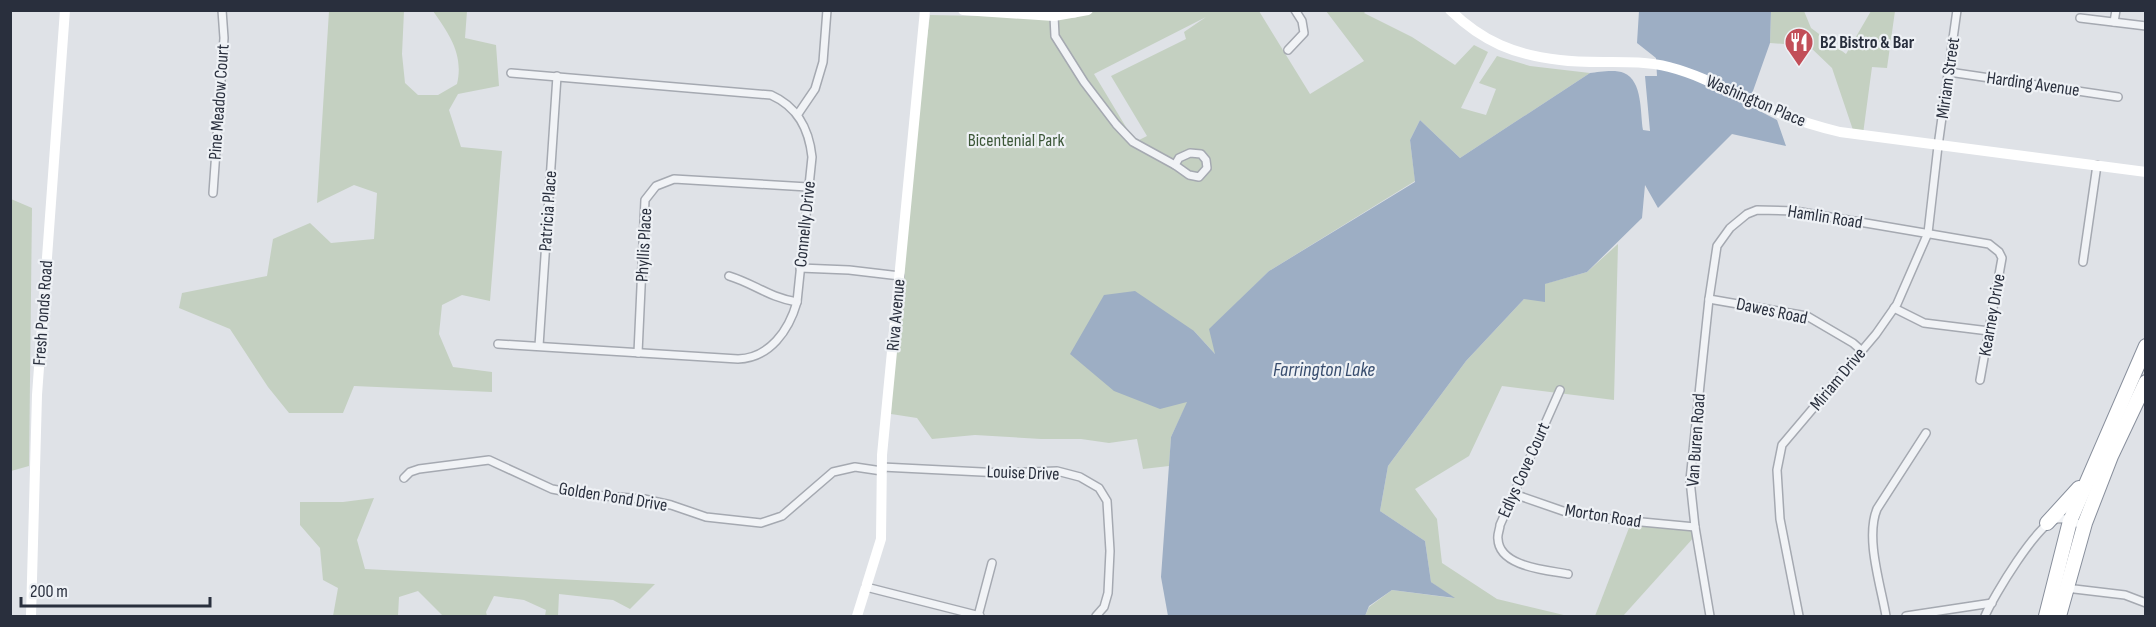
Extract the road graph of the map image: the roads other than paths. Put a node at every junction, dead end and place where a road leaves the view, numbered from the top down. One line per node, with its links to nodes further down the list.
1 (65, 10): 61 (street, Fresh Ponds Road)
2 (222, 10): 26 (street, Pine Meadow Court)
3 (827, 10): 20 (street)
4 (925, 10): 32 (street, Riva Avenue)
5 (963, 10): 11 (street)
6 (1088, 10): 11 (street)
7 (1295, 10): 15 (street)
8 (1450, 10): 21 (street, Washington Place)
9 (1957, 10): 17 (street, Miriam Street)
10 (2116, 10): 13 (street)
11 (1054, 16): 22 (street)
12 (2080, 18): 13 (street)
13 (2114, 22): 14 (street)
14 (2145, 26)
15 (1288, 50)
16 (511, 72): 18 (street, Connelly Drive)
17 (1949, 72): 19 (street, Harding Avenue); 21 (street, Miriam Street)
18 (557, 76): 20 (street, Connelly Drive); 38 (street, Patricia Place)
19 (2118, 97)
20 (798, 114): 25 (street, Connelly Drive)
21 (1938, 146): 23 (street, Washington Place); 27 (street, Miriam Drive)
22 (1175, 165): 22 (street)
23 (2097, 165): 24 (street, Washington Place); 29 (street)
24 (2145, 172)
25 (808, 187): 30 (street, Connelly Drive); 41 (street, Phyllis Place)
26 (213, 193)
27 (1928, 235): 28 (street, Hamlin Road); 33 (street, Hamlin Road); 35 (street, Miriam Drive)
28 (1998, 251): 36 (street, Kearney Drive)
29 (2083, 262)
30 (800, 268): 32 (street); 34 (street, Connelly Drive)
31 (729, 276): 34 (street)
32 (900, 276): 46 (street, Riva Avenue)
33 (1709, 299): 40 (street, Dawes Road); 53 (street, Van Buren Road)
34 (796, 302): 41 (street, Connelly Drive)
35 (1894, 308): 36 (street); 40 (street, Miriam Drive)
36 (1989, 331): 42 (street, Kearney Drive)
37 (498, 344): 38 (street, Connelly Drive)
38 (539, 346): 41 (street, Connelly Drive)
39 (2145, 346): 47 (highway)
40 (1862, 351): 66 (street, Miriam Drive)
41 (638, 352)
42 (1980, 380)
43 (2145, 382): 52 (highway)
44 (1560, 390): 49 (street, Edlys Cove Court)
45 (1926, 433): 67 (street)
46 (882, 469): 48 (street, Golden Pond Drive); 56 (street, Riva Avenue); 64 (street, Louise Drive)
47 (2088, 477): 50 (highway); 51 (highway)
48 (404, 478)
49 (1514, 494): 53 (street, Morton Road); 55 (street, Edlys Cove Court)
50 (2070, 521): 51 (street); 52 (street); 70 (highway)
51 (2047, 523): 58 (street)
52 (2085, 524): 57 (highway)
53 (1695, 527): 65 (street, Van Buren Road)
54 (992, 563): 63 (street)
55 (1568, 574)
56 (866, 586): 60 (street); 62 (street, Riva Avenue)
57 (2066, 588): 59 (street); 71 (highway)
58 (1992, 603): 68 (street); 69 (street)
59 (2145, 603)
60 (960, 614): 63 (street)
61 (31, 616)
62 (857, 616)
63 (979, 616)
64 (1096, 616)
65 (1710, 616)
66 (1799, 616)
67 (1886, 616)
68 (1906, 616)
69 (1986, 616)
70 (2046, 616)
71 (2060, 616)

